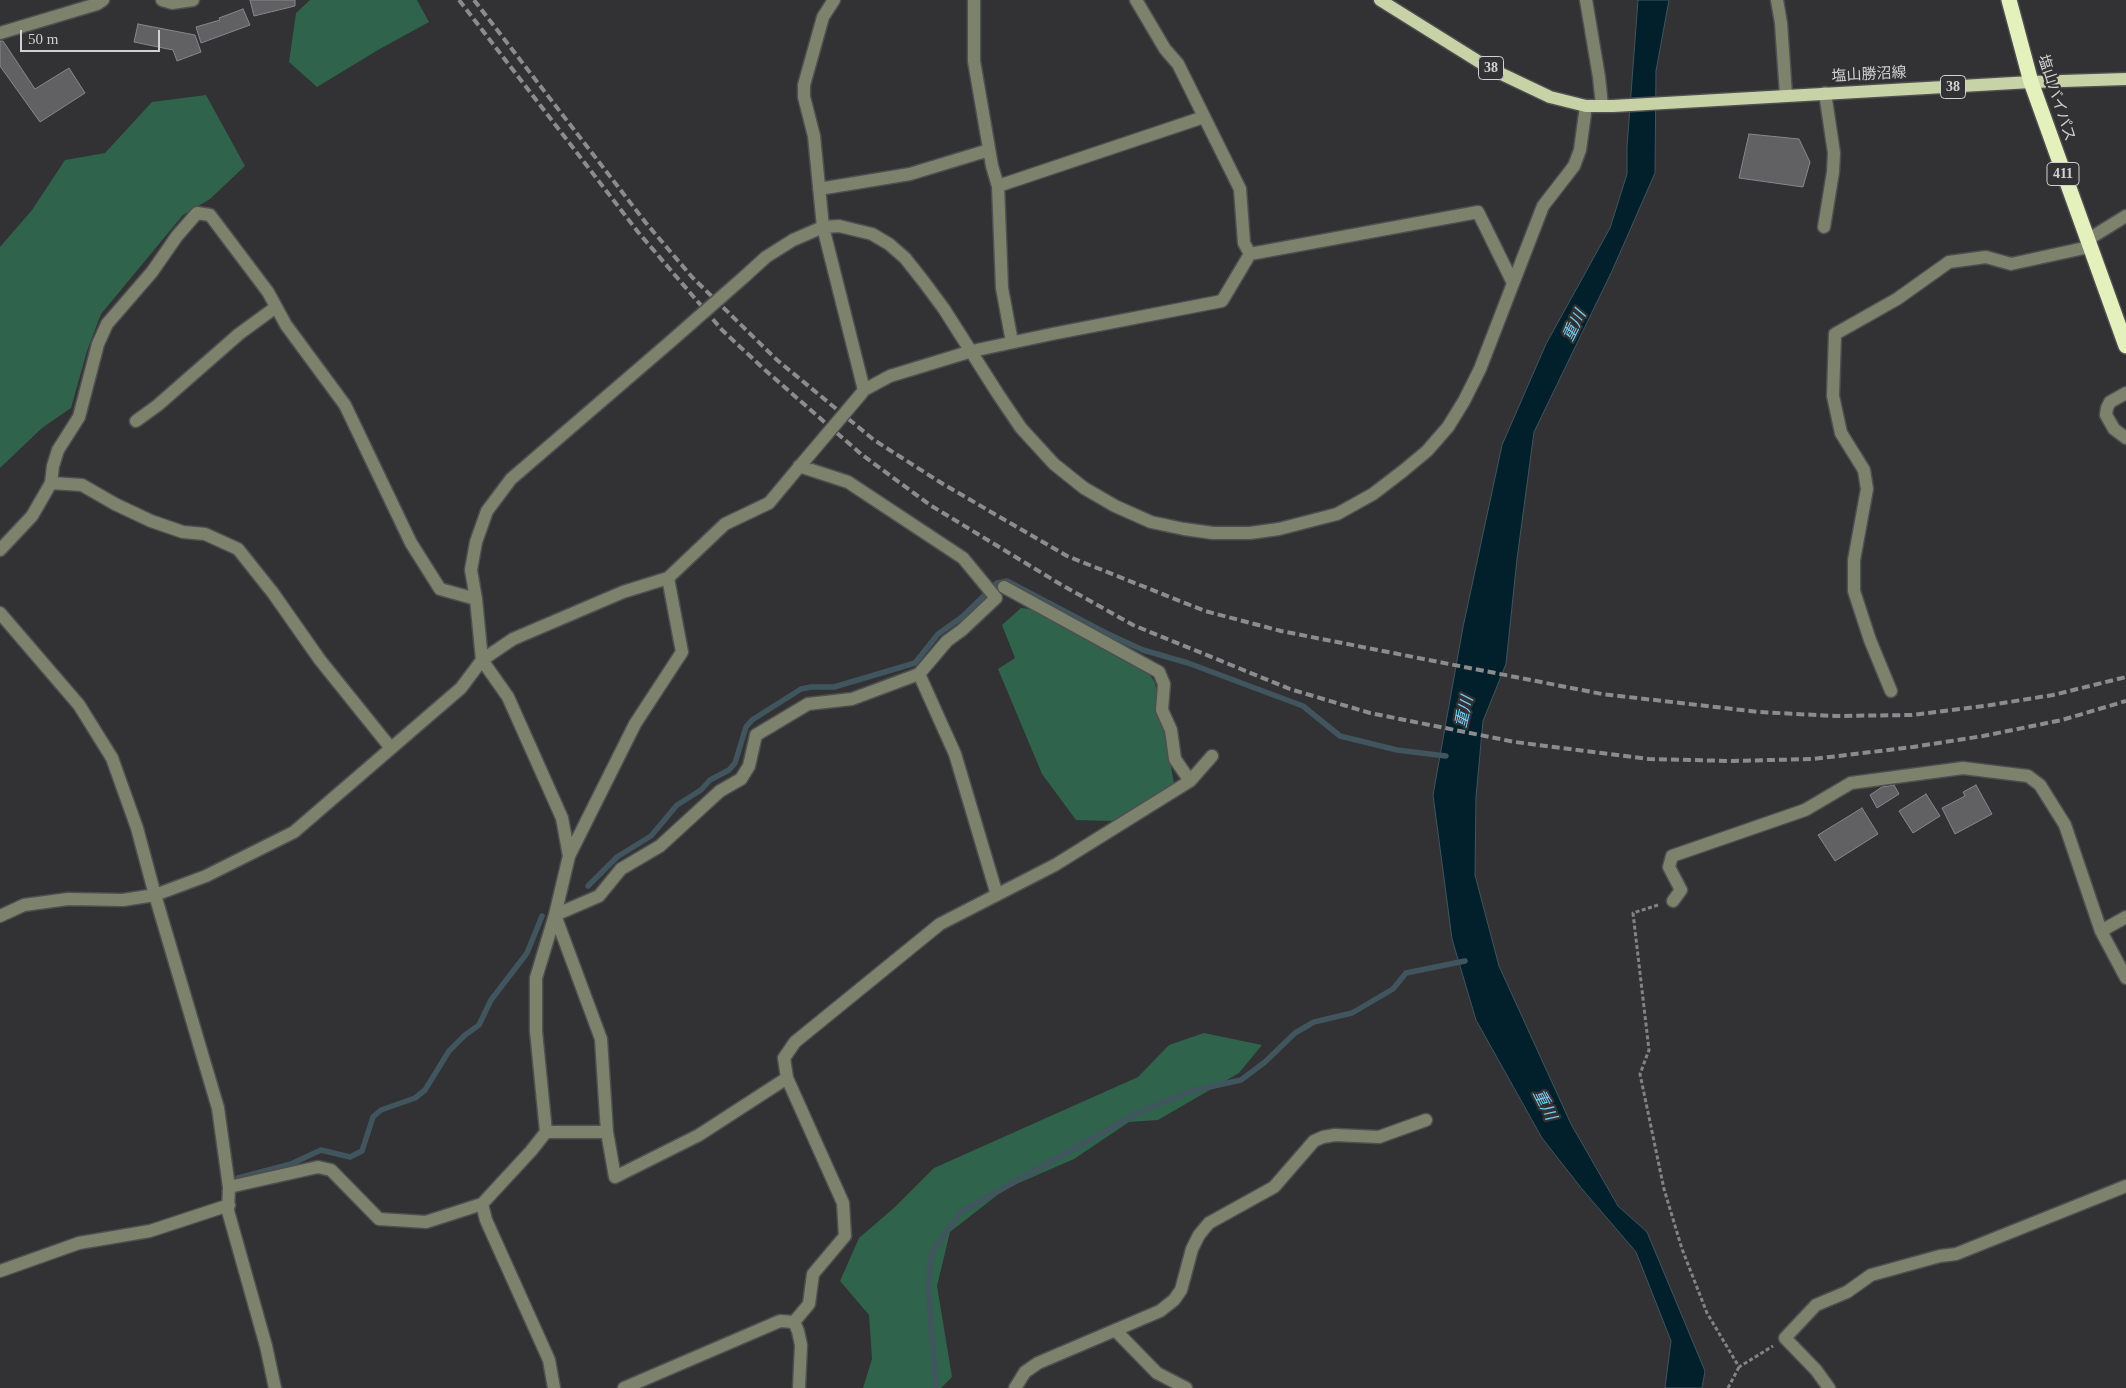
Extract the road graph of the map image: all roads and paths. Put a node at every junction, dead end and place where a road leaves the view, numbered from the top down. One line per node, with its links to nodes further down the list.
1 (103, 0): 11 (street)
2 (162, 0): 3 (street)
3 (193, 0)
4 (834, 0): 21 (street)
5 (974, 0): 19 (street)
6 (1136, 0): 18 (street)
7 (1380, 0): 16 (main road, 38)
8 (1586, 0): 17 (street)
9 (1777, 0): 15 (street)
10 (2009, 0): 13 (highway, 塩山バイパス / 411)
11 (0, 33)
12 (2126, 79): 13 (main road, 塩山勝沼線 / 38)
13 (2031, 82): 14 (main road, 塩山勝沼線 / 38); 25 (highway, 塩山バイパス / 411)
14 (1825, 94): 15 (main road, 塩山勝沼線 / 38); 23 (street)
15 (1783, 96): 17 (main road, 塩山勝沼線 / 38)
16 (1586, 106): 17 (main road, 38); 27 (street)
17 (1608, 106)
18 (1204, 117): 20 (street); 26 (street)
19 (989, 150): 20 (street); 21 (street)
20 (998, 186): 29 (street)
21 (819, 189): 24 (street)
22 (2126, 216): 25 (street)
23 (1824, 226)
24 (823, 227): 31 (street); 32 (street); 41 (street, bridge)
25 (2088, 244): 30 (highway, 塩山バイパス / 411); 45 (street)
26 (1250, 254): 27 (street); 29 (street)
27 (1513, 283): 31 (street)
28 (276, 307): 34 (street); 37 (street); 41 (street)
29 (1012, 342): 31 (street)
30 (2126, 346)
31 (972, 351): 32 (street)
32 (863, 392): 36 (street, bridge)
33 (2126, 393): 35 (street)
34 (136, 421)
35 (2126, 438)
36 (802, 463): 39 (street); 44 (street)
37 (51, 483): 38 (street); 46 (street)
38 (0, 550)
39 (668, 578): 43 (street); 49 (street)
40 (1004, 587): 48 (street)
41 (476, 599): 43 (street)
42 (0, 613): 50 (street)
43 (482, 660): 46 (street); 49 (street)
44 (919, 674): 51 (street); 53 (street)
45 (1891, 692)
46 (390, 748): 50 (street)
47 (1212, 756): 48 (street)
48 (1190, 781): 51 (street)
49 (569, 856): 53 (street)
50 (155, 895): 54 (street); 63 (street)
51 (997, 895): 58 (street)
52 (1673, 900): 56 (street); 70 (path)
53 (555, 915): 60 (street); 61 (street)
54 (0, 916)
55 (2126, 917): 56 (street)
56 (2101, 931): 57 (street)
57 (2126, 978)
58 (787, 1078): 61 (street); 67 (street)
59 (1426, 1120): 68 (street)
60 (546, 1132): 61 (street); 64 (street)
61 (607, 1132)
62 (2126, 1186): 69 (street)
63 (229, 1187): 64 (street); 65 (street)
64 (482, 1204): 72 (street)
65 (228, 1205): 66 (street); 71 (street)
66 (0, 1271)
67 (794, 1322): 73 (street); 74 (street)
68 (1115, 1330): 75 (street); 76 (street)
69 (1785, 1338): 70 (path); 78 (street)
70 (1739, 1367): 77 (path)
71 (275, 1388)
72 (554, 1388)
73 (624, 1388)
74 (799, 1388)
75 (1015, 1388)
76 (1186, 1388)
77 (1728, 1388)
78 (1829, 1388)

